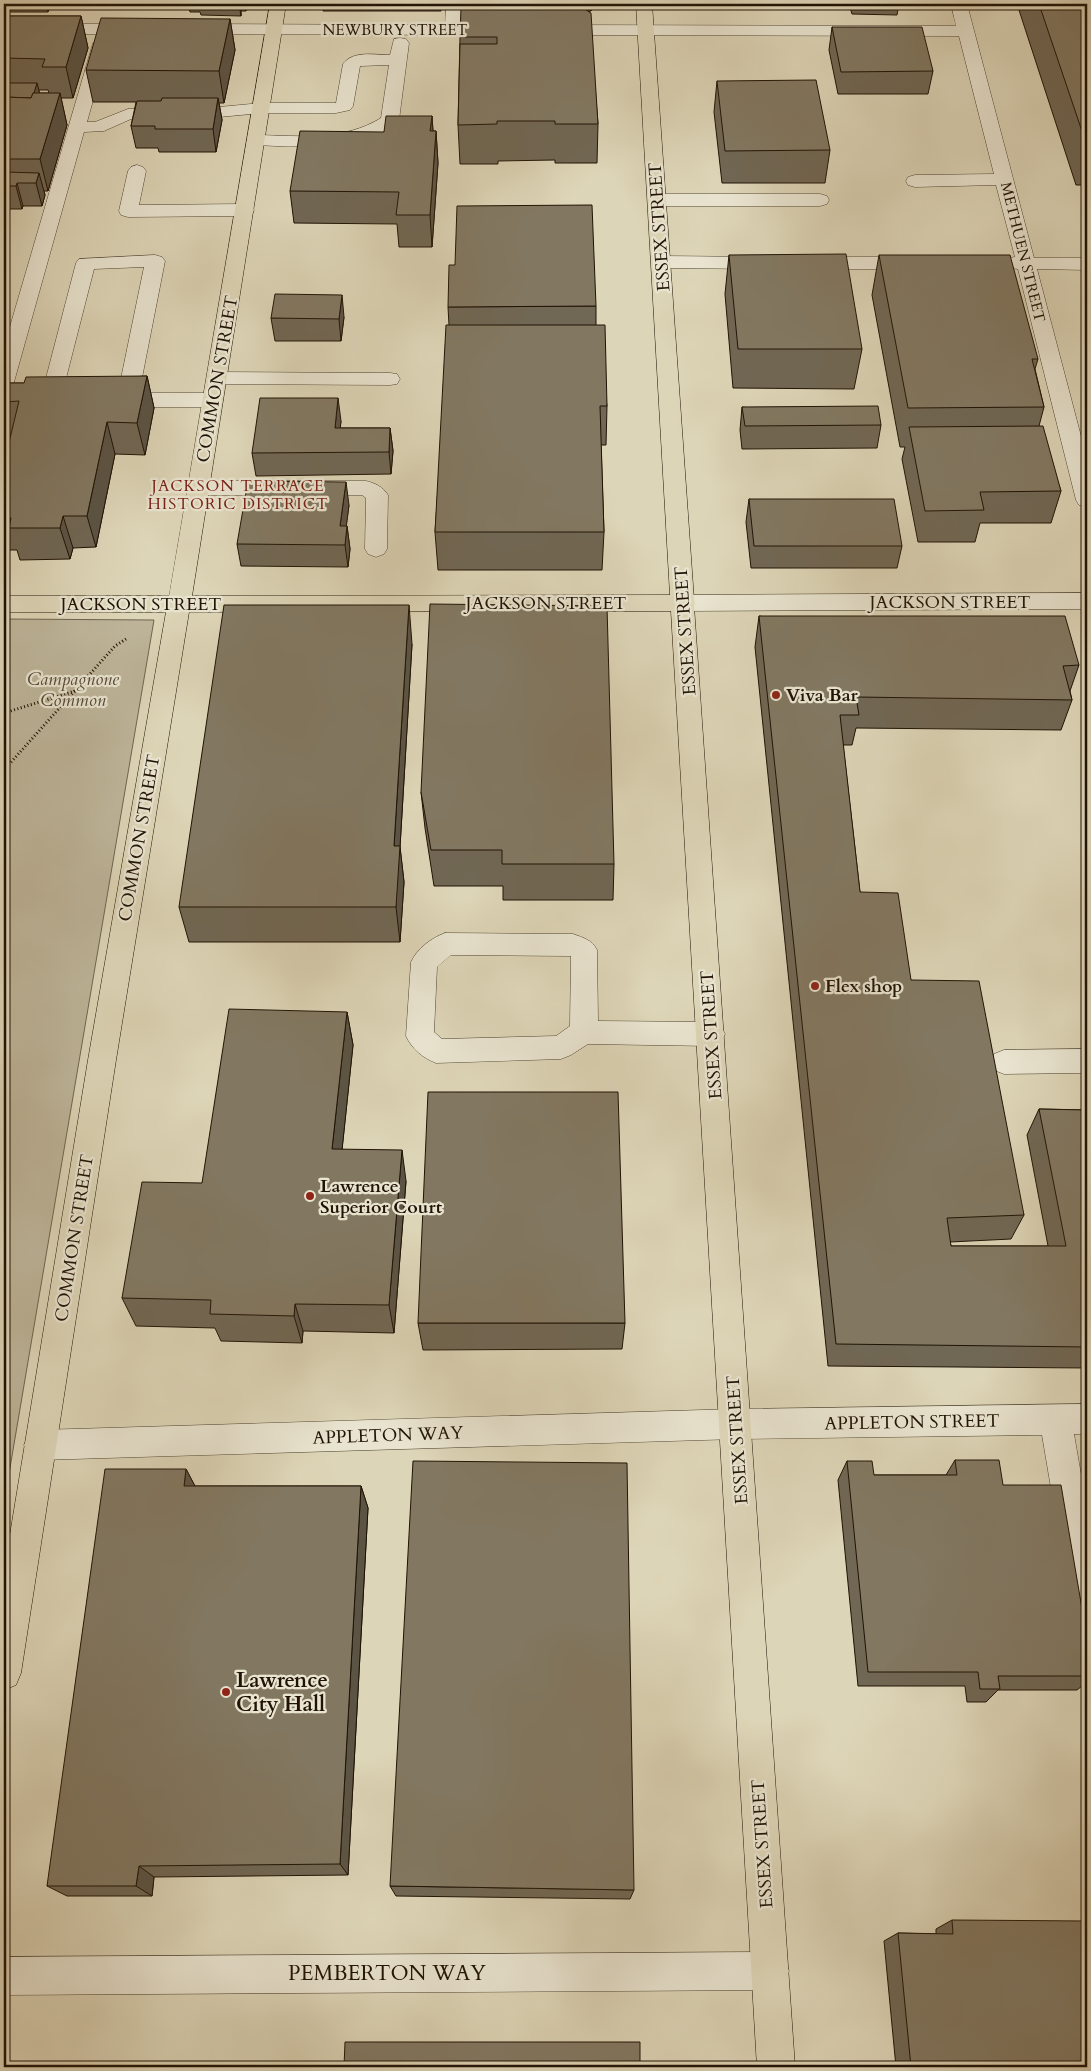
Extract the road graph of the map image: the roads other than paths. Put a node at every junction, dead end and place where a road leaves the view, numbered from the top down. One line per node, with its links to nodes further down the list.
1 (278, 4): 9 (main road, COMMON STREET)
2 (454, 4): 11 (street)
3 (644, 4): 14 (main road, ESSEX STREET)
4 (959, 4): 15 (street, METHUEN STREET)
5 (4, 28): 6 (street)
6 (104, 29): 7 (street); 19 (street)
7 (154, 29)
8 (174, 29): 9 (street, NEWBURY STREET)
9 (274, 29): 10 (street, NEWBURY STREET); 17 (main road, COMMON STREET)
10 (402, 30): 11 (street, NEWBURY STREET); 16 (street)
11 (453, 30): 12 (street, NEWBURY STREET)
12 (511, 30)
13 (540, 30): 14 (street)
14 (646, 30): 15 (street); 25 (main road, ESSEX STREET)
15 (966, 31): 23 (street, METHUEN STREET)
16 (397, 60): 18 (street); 20 (street)
17 (262, 108): 18 (street); 19 (street); 21 (main road, COMMON STREET)
18 (336, 108): 20 (street)
19 (77, 127): 35 (street)
20 (362, 133): 21 (street)
21 (257, 140): 27 (main road, COMMON STREET)
22 (137, 171): 27 (street)
23 (1004, 179): 24 (street); 31 (street, METHUEN STREET)
24 (914, 181)
25 (657, 200): 26 (street); 28 (main road, ESSEX STREET)
26 (820, 200)
27 (245, 210): 33 (main road, COMMON STREET)
28 (661, 262): 29 (street); 42 (main road, ESSEX STREET)
29 (936, 263)
30 (995, 263): 31 (street)
31 (1026, 263): 32 (street); 39 (street, METHUEN STREET)
32 (1087, 264)
33 (217, 378): 34 (street); 37 (main road, COMMON STREET)
34 (390, 379)
35 (4, 382)
36 (127, 400): 36 (street); 37 (street)
37 (213, 400): 38 (main road, COMMON STREET)
38 (198, 488): 40 (street); 44 (main road, COMMON STREET)
39 (1087, 500)
40 (376, 549)
41 (1087, 601): 42 (street, JACKSON STREET)
42 (684, 603): 44 (main road, JACKSON STREET); 46 (main road, ESSEX STREET)
43 (4, 604): 44 (main road, JACKSON STREET)
44 (179, 604): 52 (main road, COMMON STREET)
45 (584, 1032): 45 (street); 46 (street)
46 (711, 1034): 51 (main road, ESSEX STREET)
47 (1087, 1061): 48 (street)
48 (1004, 1062)
49 (1087, 1418): 50 (street, APPLETON STREET)
50 (1055, 1419): 51 (street, APPLETON STREET); 53 (street)
51 (736, 1424): 52 (street, APPLETON WAY); 55 (main road, ESSEX STREET)
52 (40, 1445): 54 (main road, COMMON STREET)
53 (1087, 1600)
54 (4, 1673)
55 (770, 1971): 56 (street, PEMBERTON WAY); 57 (main road, ESSEX STREET)
56 (4, 1976)
57 (776, 2067)

